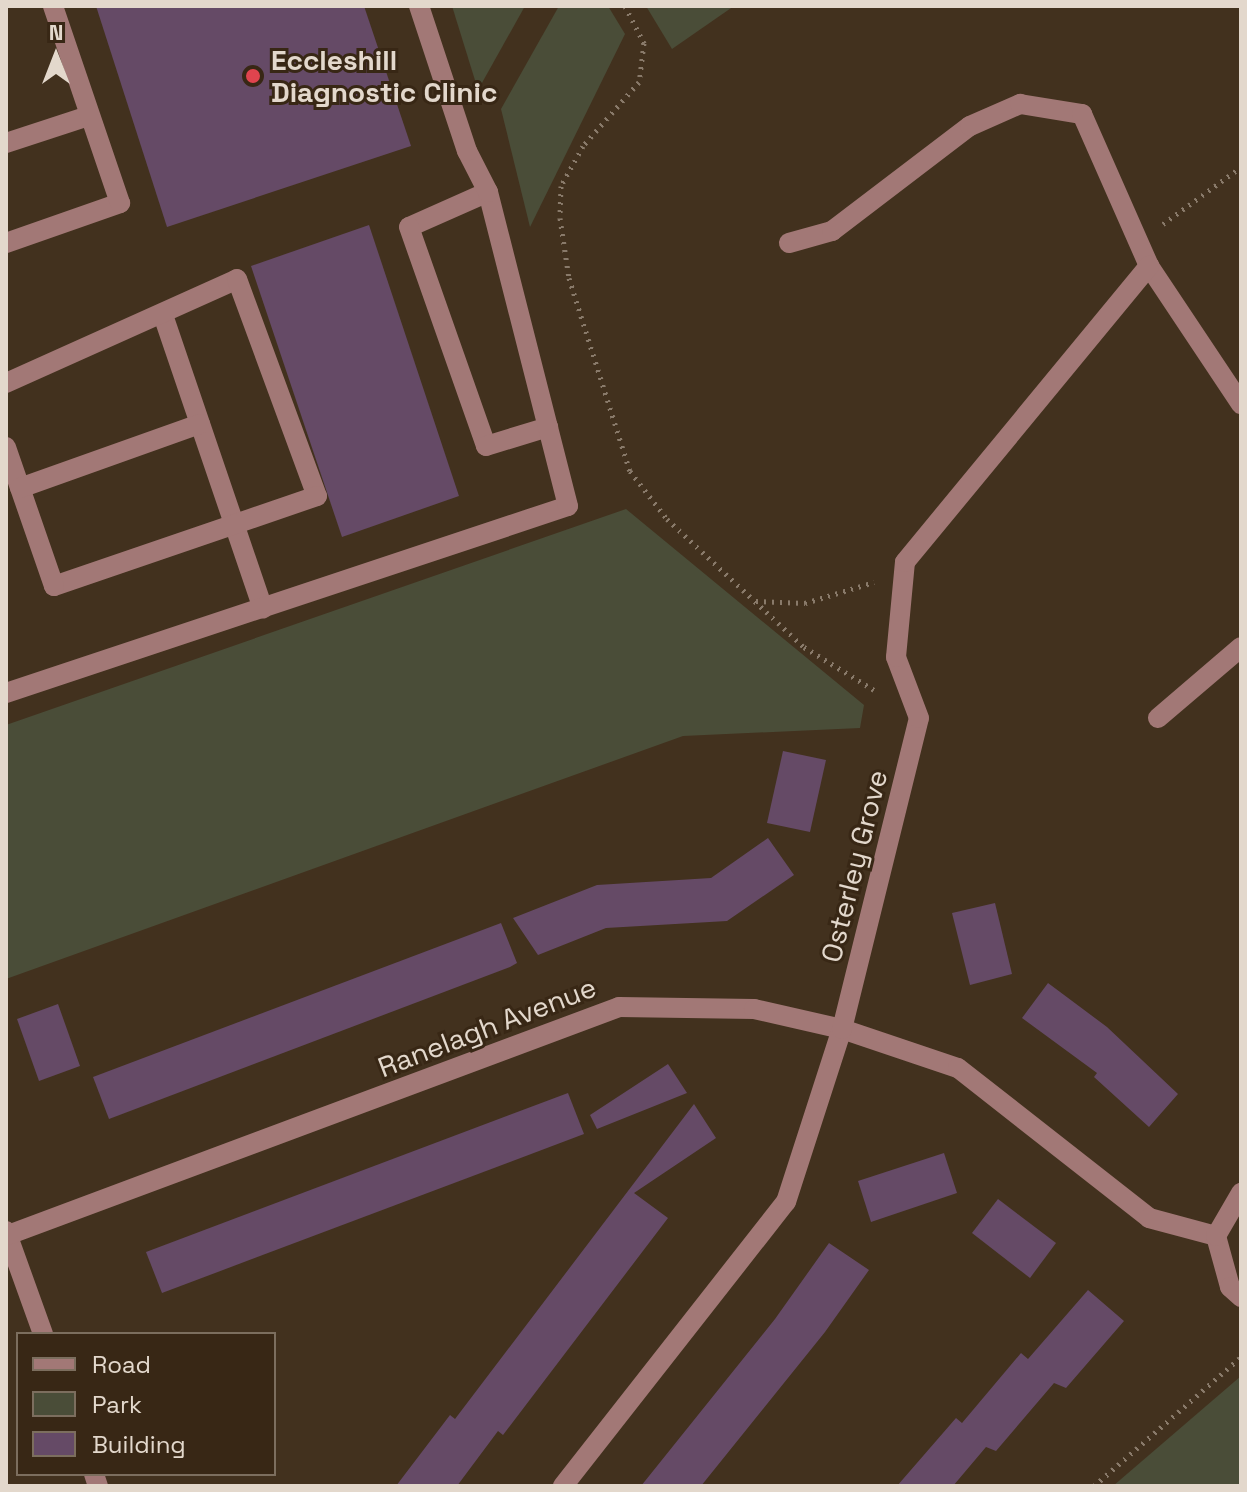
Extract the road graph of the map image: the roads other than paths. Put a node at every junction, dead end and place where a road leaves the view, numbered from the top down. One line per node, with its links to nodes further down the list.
1 (53, 6): 3 (street)
2 (419, 6): 5 (street)
3 (88, 116): 4 (street); 6 (street)
4 (6, 143)
5 (488, 192): 13 (street); 13 (street)
6 (6, 243)
7 (789, 243): 8 (street)
8 (1149, 266): 11 (street); 21 (street, Osterley Grove)
9 (163, 315): 10 (street); 12 (street); 16 (street)
10 (6, 383)
11 (1241, 404)
12 (200, 424): 15 (street); 16 (street)
13 (548, 427): 17 (street)
14 (6, 447): 15 (street)
15 (20, 488): 16 (street)
16 (234, 525): 17 (street)
17 (263, 608): 19 (street)
18 (1241, 647): 20 (street)
19 (6, 693)
20 (1158, 718)
21 (842, 1029): 23 (street, Ranelagh Avenue); 24 (street, Ranelagh Avenue); 27 (street, Osterley Grove)
22 (1241, 1193): 24 (street)
23 (7, 1233): 26 (street)
24 (1216, 1236): 25 (street)
25 (1241, 1297)
26 (42, 1332)
27 (563, 1486)

